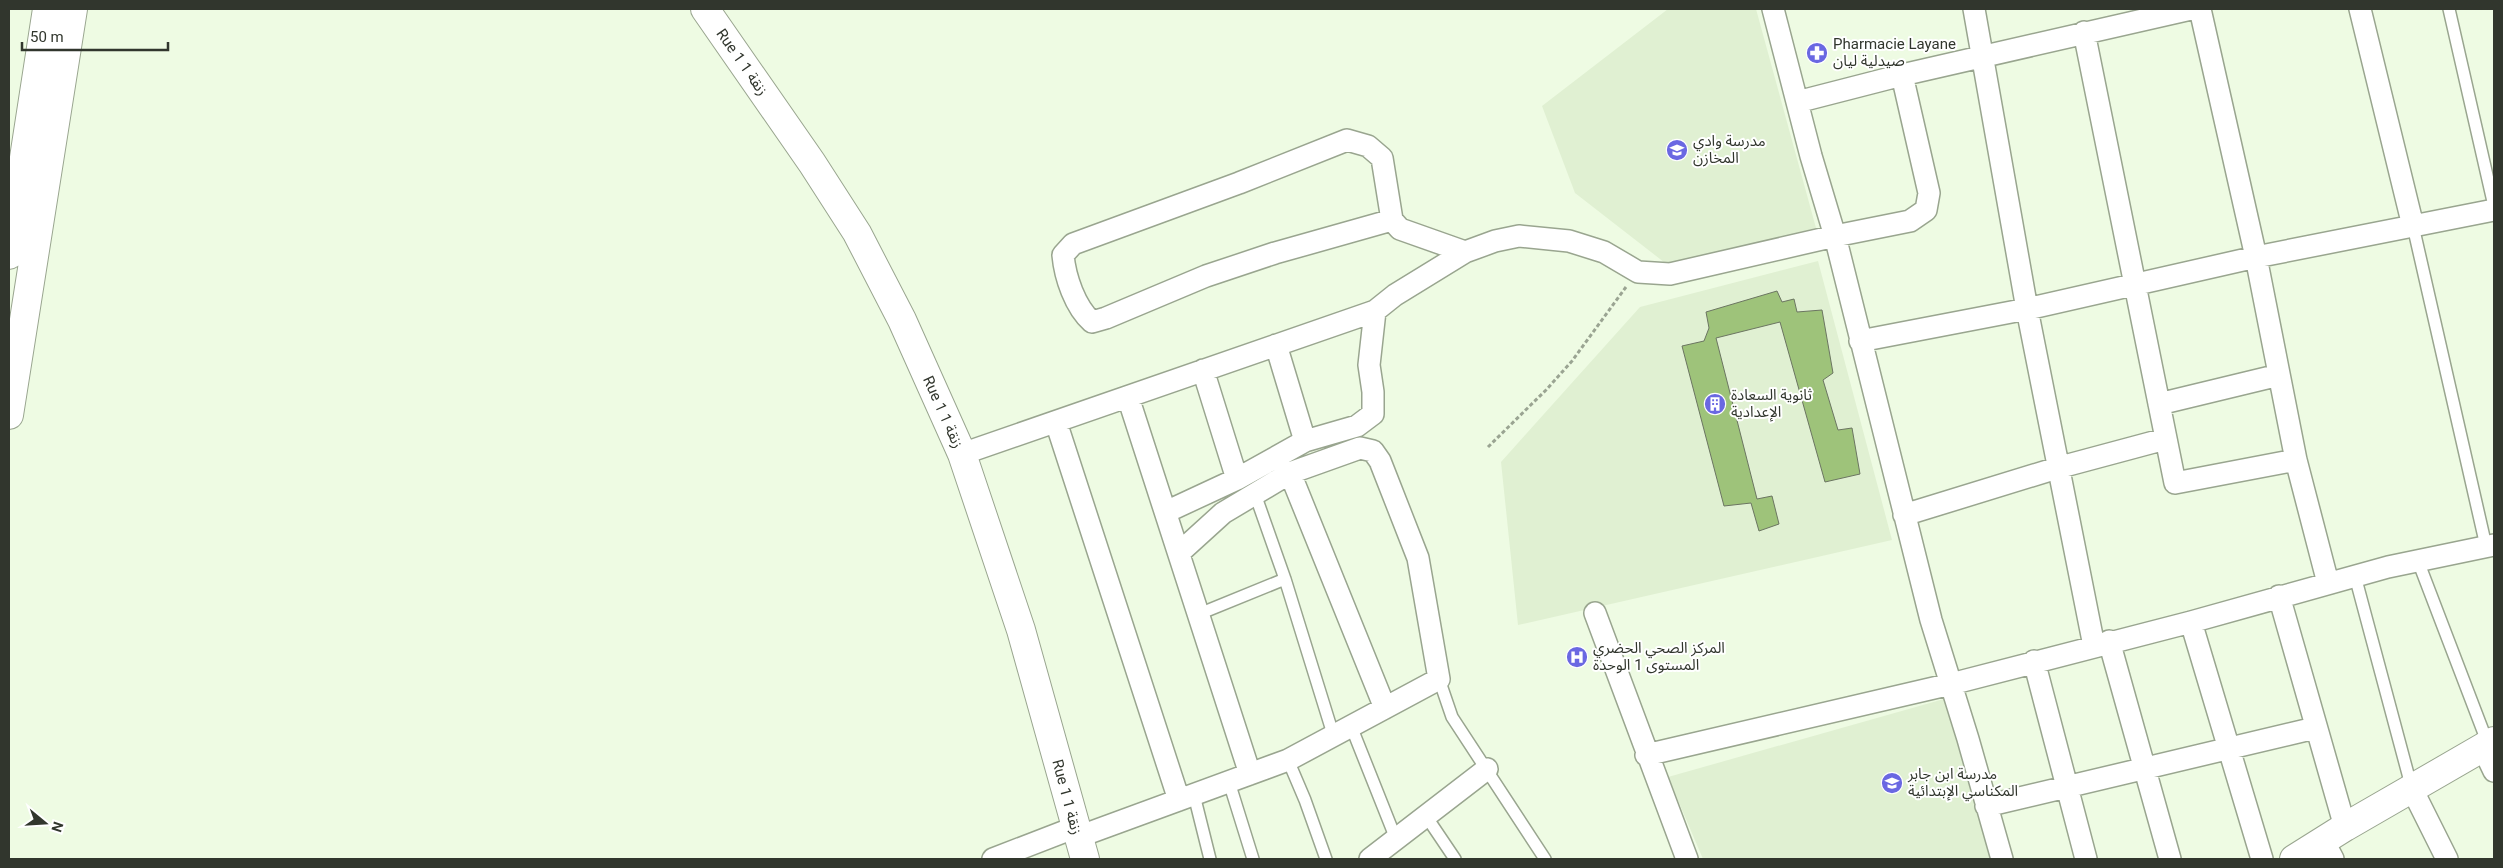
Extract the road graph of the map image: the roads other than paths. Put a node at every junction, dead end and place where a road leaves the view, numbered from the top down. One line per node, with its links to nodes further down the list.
1 (47, 9): 20 (main road)
2 (72, 9): 31 (main road)
3 (705, 9): 35 (main road, Rue 1 زنقة 1)
4 (1773, 9): 14 (street)
5 (1974, 9): 12 (street)
6 (2191, 9): 10 (street)
7 (2200, 9): 21 (street)
8 (2360, 9): 17 (street)
9 (2449, 9): 15 (lane)
10 (2116, 16): 11 (street)
11 (2084, 32): 12 (street); 22 (street)
12 (1982, 56): 13 (street); 23 (street)
13 (1902, 74): 14 (street); 18 (street)
14 (1797, 102): 18 (street)
15 (2494, 208): 17 (street)
16 (1392, 220): 16 (street); 19 (street)
17 (2413, 226): 21 (street); 43 (lane)
18 (1835, 236): 19 (street); 25 (street)
19 (1465, 252): 24 (street)
20 (9, 255)
21 (2256, 257): 22 (street); 28 (street)
22 (2136, 284): 23 (street); 30 (street)
23 (2027, 309): 25 (street); 37 (street)
24 (1375, 311): 26 (street); 34 (street)
25 (1860, 341): 42 (street)
26 (1276, 345): 27 (street); 34 (street)
27 (1203, 370): 29 (street); 39 (street)
28 (2279, 375): 30 (street); 36 (street)
29 (1128, 397): 32 (street); 41 (street)
30 (2159, 404): 33 (street)
31 (9, 415)
32 (1056, 422): 35 (street); 70 (street)
33 (2165, 439): 36 (street); 37 (street)
34 (1306, 441): 39 (street)
35 (962, 454): 74 (main road, Rue 1 زنقة 1)
36 (2296, 460): 48 (street)
37 (2057, 468): 42 (street); 53 (street)
38 (1290, 473): 40 (street); 55 (street); 57 (street)
39 (1237, 479): 41 (street)
40 (1255, 494): 44 (street); 47 (lane)
41 (1166, 512): 44 (street)
42 (1904, 515): 56 (street)
43 (2490, 545): 45 (street)
44 (1179, 553): 51 (street)
45 (2418, 561): 46 (street); 61 (lane)
46 (2354, 576): 48 (street); 69 (lane)
47 (1285, 579): 51 (lane); 59 (lane)
48 (2328, 583): 49 (street)
49 (2280, 596): 52 (street); 58 (street)
50 (1595, 613): 62 (street)
51 (1199, 614): 66 (street)
52 (2192, 622): 53 (street); 60 (street)
53 (2102, 644): 54 (street); 65 (street)
54 (2034, 661): 56 (street); 68 (street)
55 (1439, 679): 57 (street); 64 (lane)
56 (1951, 684): 62 (street); 71 (street)
57 (1385, 708): 59 (street)
58 (2315, 728): 60 (street); 75 (street)
59 (1342, 730): 63 (street); 73 (lane)
60 (2228, 748): 65 (street); 87 (street)
61 (2490, 751): 69 (main road)
62 (1646, 755): 83 (street)
63 (1288, 760): 66 (street); 79 (lane)
64 (1487, 769): 72 (street); 82 (lane)
65 (2144, 769): 68 (street); 86 (street)
66 (1250, 774): 67 (street)
67 (1229, 782): 70 (street); 78 (lane)
68 (2065, 787): 71 (street); 85 (street)
69 (2412, 789): 75 (main road); 89 (street)
70 (1187, 797): 74 (street); 77 (lane)
71 (1986, 806): 84 (street)
72 (1426, 816): 73 (street); 81 (lane)
73 (1396, 839): 80 (street)
74 (1080, 841): 76 (street)
75 (2334, 843): 88 (main road)
76 (993, 859)
77 (1210, 859)
78 (1253, 859)
79 (1326, 859)
80 (1370, 859)
81 (1455, 859)
82 (1545, 859)
83 (1687, 859)
84 (2002, 859)
85 (2086, 859)
86 (2170, 859)
87 (2262, 859)
88 (2294, 859)
89 (2447, 859)

